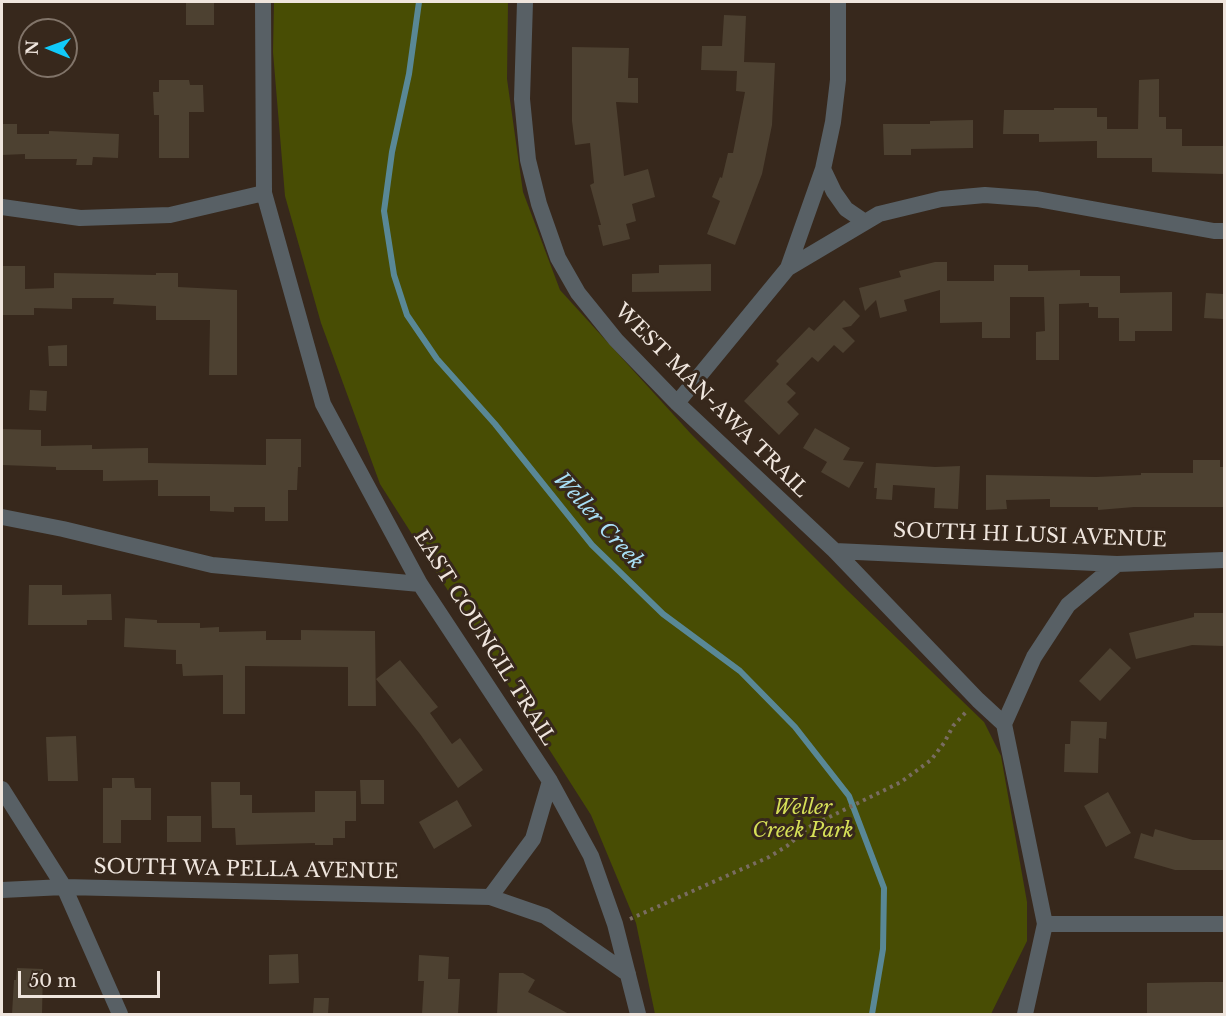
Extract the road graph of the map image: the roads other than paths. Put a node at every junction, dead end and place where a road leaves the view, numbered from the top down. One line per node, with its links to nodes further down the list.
1 (263, 2): 5 (street, EAST COUNCIL TRAIL)
2 (525, 2): 10 (street, WEST MAN-AWA TRAIL)
3 (838, 2): 4 (street)
4 (823, 169): 7 (street); 9 (street)
5 (264, 193): 6 (street); 15 (street, EAST COUNCIL TRAIL)
6 (2, 207)
7 (865, 222): 8 (street); 9 (street)
8 (1224, 231)
9 (788, 268): 10 (street)
10 (677, 403): 12 (street, WEST MAN-AWA TRAIL)
11 (2, 517): 15 (street)
12 (835, 551): 14 (street, SOUTH HI LUSI AVENUE); 16 (street, WEST MAN-AWA TRAIL)
13 (1224, 560): 14 (street, SOUTH HI LUSI AVENUE)
14 (1116, 564): 16 (street)
15 (420, 584): 17 (street, EAST COUNCIL TRAIL)
16 (1004, 724): 22 (street)
17 (550, 781): 21 (street); 24 (street, EAST COUNCIL TRAIL)
18 (2, 789): 19 (street)
19 (64, 886): 20 (street, SOUTH WA PELLA AVENUE); 21 (street, SOUTH WA PELLA AVENUE); 25 (street)
20 (2, 890)
21 (490, 897): 24 (street, SOUTH WA PELLA AVENUE)
22 (1045, 924): 23 (street); 27 (street)
23 (1224, 924)
24 (628, 974): 26 (street, EAST COUNCIL TRAIL)
25 (120, 1014)
26 (638, 1014)
27 (1025, 1014)

